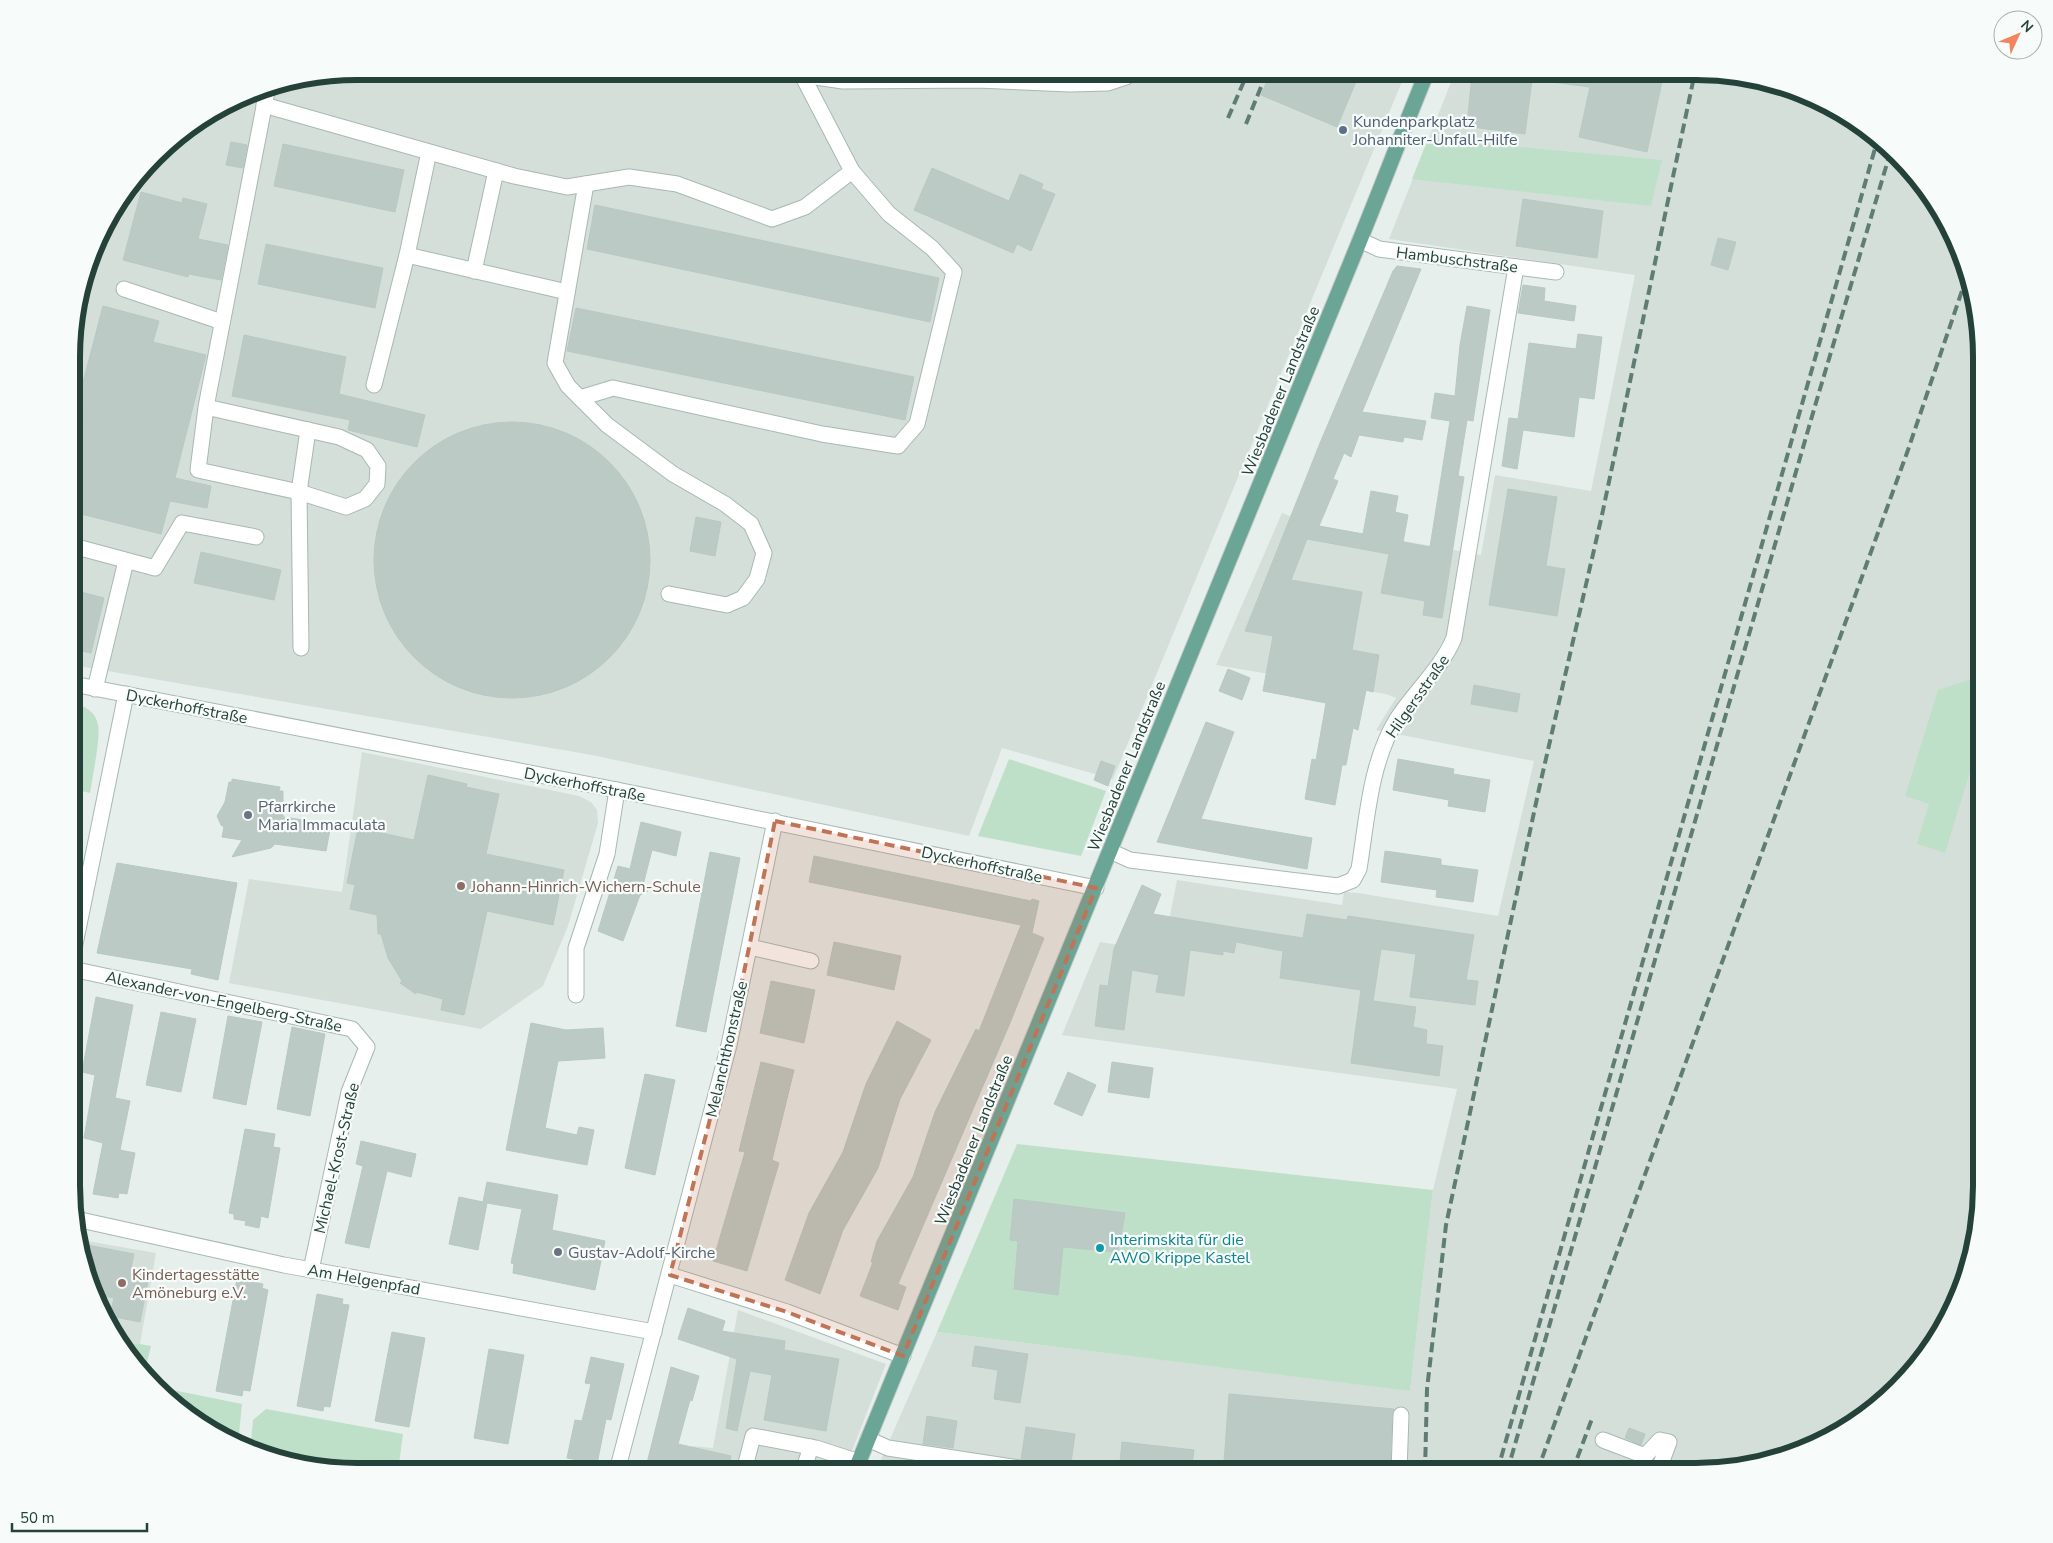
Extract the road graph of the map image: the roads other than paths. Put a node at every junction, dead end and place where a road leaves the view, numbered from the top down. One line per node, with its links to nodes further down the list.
1 (806, 80): 11 (street)
2 (834, 80): 3 (street)
3 (978, 80)
4 (978, 80): 5 (street)
5 (1117, 80)
6 (1424, 80): 13 (main road, Wiesbadener Landstraße)
7 (266, 96): 8 (street)
8 (264, 105): 9 (street); 20 (street)
9 (429, 152): 10 (street); 14 (street)
10 (496, 171): 12 (street); 16 (street)
11 (852, 171): 12 (street); 22 (street)
12 (586, 184): 19 (street)
13 (1360, 240): 15 (street, Hambuschstraße); 36 (main road, Wiesbadener Landstraße)
14 (407, 255): 16 (street); 21 (street)
15 (1516, 266): 17 (street, Hambuschstraße); 36 (street, Hilgersstraße)
16 (474, 271): 19 (street)
17 (1556, 272)
18 (124, 289): 20 (street)
19 (567, 292): 22 (street)
20 (222, 322): 23 (street)
21 (374, 385)
22 (580, 398): 29 (street)
23 (206, 407): 24 (street); 25 (street)
24 (308, 430): 25 (street); 25 (street)
25 (299, 492): 30 (street)
26 (256, 537): 28 (street)
27 (80, 548): 28 (street)
28 (126, 561): 32 (street)
29 (669, 594)
30 (301, 648)
31 (80, 685): 32 (street, Dyckerhoffstraße)
32 (95, 688): 33 (street, Dyckerhoffstraße)
33 (126, 694): 34 (street, Dyckerhoffstraße); 38 (street)
34 (617, 790): 35 (street, Dyckerhoffstraße); 42 (street)
35 (775, 822): 37 (street, Dyckerhoffstraße); 39 (street, Melanchthonstraße)
36 (1110, 851): 37 (main road, Wiesbadener Landstraße)
37 (1096, 888): 48 (main road, Wiesbadener Landstraße)
38 (80, 920)
39 (750, 946): 40 (street); 46 (street, Melanchthonstraße)
40 (811, 961)
41 (80, 971): 43 (street, Alexander-von-Engelberg-Straße)
42 (576, 995)
43 (366, 1047): 45 (street, Michael-Krost-Straße)
44 (82, 1220): 45 (street, Am Helgenpfad)
45 (311, 1270): 47 (street, Am Helgenpfad)
46 (670, 1275): 47 (street, Melanchthonstraße); 48 (street)
47 (654, 1332): 54 (street, Melanchthonstraße)
48 (903, 1356): 50 (main road, Wiesbadener Landstraße)
49 (1401, 1415): 60 (street)
50 (868, 1439): 58 (main road, Wiesbadener Landstraße); 59 (street)
51 (1603, 1440): 53 (street)
52 (811, 1447): 55 (street); 56 (street); 57 (street)
53 (1645, 1456): 61 (street); 62 (street)
54 (619, 1463)
55 (746, 1463)
56 (806, 1463)
57 (850, 1463)
58 (858, 1463)
59 (982, 1463)
60 (1399, 1463)
61 (1642, 1463)
62 (1661, 1463)

